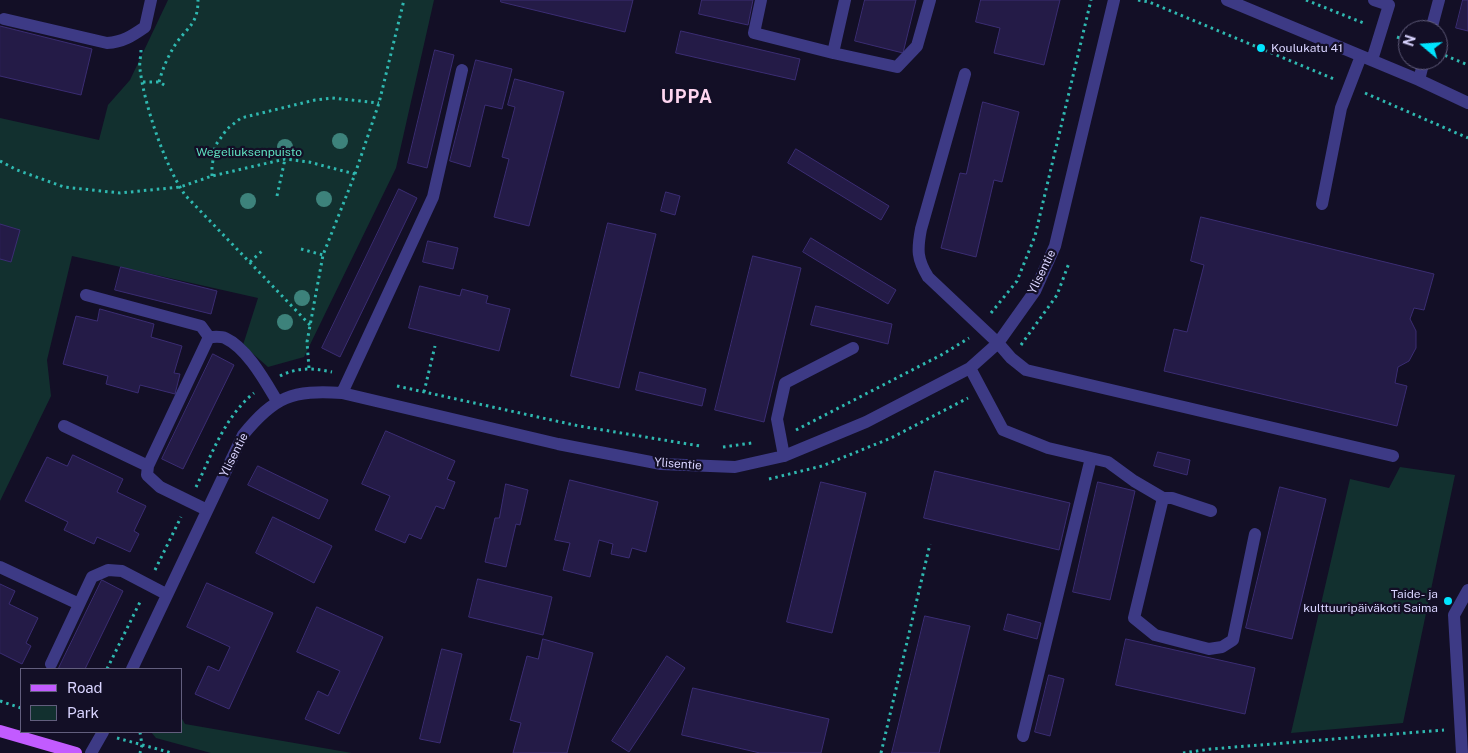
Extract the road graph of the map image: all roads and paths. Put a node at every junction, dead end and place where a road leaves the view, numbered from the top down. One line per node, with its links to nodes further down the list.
1 (151, 0): 17 (street)
2 (198, 0): 29 (path)
3 (404, 0): 32 (path)
4 (761, 0): 20 (street)
5 (845, 0): 20 (street)
6 (930, 0): 20 (street)
7 (1091, 0): 49 (path)
8 (1114, 0): 51 (street, Ylisentie)
9 (1138, 0): 14 (path)
10 (1227, 0): 22 (street)
11 (1306, 0): 18 (path)
12 (1374, 0): 18 (street)
13 (1438, 0): 16 (street)
14 (1149, 1): 31 (path)
15 (4, 19): 17 (street)
16 (1433, 20)
17 (145, 27): 28 (path)
18 (1381, 30): 19 (path); 22 (street)
19 (1398, 37)
20 (832, 53)
21 (1448, 57): 23 (path)
22 (1367, 58): 27 (street); 31 (street)
23 (1468, 66)
24 (462, 70): 57 (street)
25 (1422, 70): 27 (street)
26 (966, 74): 49 (street)
27 (1419, 80): 33 (street)
28 (143, 82): 29 (path); 39 (path)
29 (159, 82): 30 (path)
30 (166, 86)
31 (1350, 86): 34 (path); 41 (street)
32 (378, 103): 37 (path); 38 (path)
33 (1468, 103)
34 (1468, 138)
35 (285, 159): 37 (path); 38 (path); 40 (path)
36 (0, 160): 39 (path)
37 (355, 174): 44 (path)
38 (212, 176): 39 (path)
39 (180, 188): 46 (path)
40 (277, 196)
41 (1322, 204)
42 (300, 249): 44 (path)
43 (262, 251): 46 (path)
44 (323, 255): 48 (path)
45 (1072, 255): 54 (path)
46 (250, 262): 48 (path)
47 (86, 295): 50 (street)
48 (310, 325): 55 (path)
49 (981, 327): 51 (street); 65 (path)
50 (209, 338): 58 (street); 71 (street)
51 (998, 343): 54 (street); 56 (street, Ylisentie)
52 (435, 346): 61 (path)
53 (853, 348): 65 (street)
54 (1011, 358): 69 (street)
55 (309, 368): 57 (path); 58 (path)
56 (970, 368): 60 (street); 68 (street, Ylisentie)
57 (349, 375): 62 (street)
58 (267, 383): 63 (street); 74 (path)
59 (396, 386): 61 (path)
60 (981, 389): 70 (street); 72 (path)
61 (424, 392): 66 (path)
62 (342, 393): 63 (street, Ylisentie); 68 (street, Ylisentie)
63 (277, 401): 75 (street, Ylisentie)
64 (64, 426): 71 (street)
65 (780, 436): 67 (path); 68 (street)
66 (704, 447)
67 (722, 447)
68 (784, 456)
69 (1393, 456)
70 (1091, 458): 73 (street); 93 (street)
71 (148, 466): 74 (street)
72 (768, 479)
73 (1163, 498): 76 (street); 77 (street)
74 (189, 502): 75 (street); 80 (path)
75 (207, 510): 82 (street, Ylisentie)
76 (1211, 511)
77 (1255, 534)
78 (930, 544): 100 (path)
79 (0, 567): 83 (street)
80 (148, 584): 82 (street); 83 (street); 85 (path)
81 (1468, 590): 89 (street)
82 (166, 594): 86 (street, Ylisentie)
83 (79, 604): 84 (street)
84 (51, 664)
85 (107, 668)
86 (132, 668)
87 (0, 701): 88 (path)
88 (20, 708)
89 (1460, 729): 101 (path); 102 (street)
90 (0, 731): 96 (main road)
91 (102, 733): 97 (street)
92 (140, 733): 95 (path)
93 (1023, 736)
94 (132, 742): 95 (path)
95 (142, 745): 98 (path); 99 (path)
96 (76, 753)
97 (91, 753)
98 (140, 753)
99 (172, 753)
100 (881, 753)
101 (1183, 753)
102 (1462, 753)

